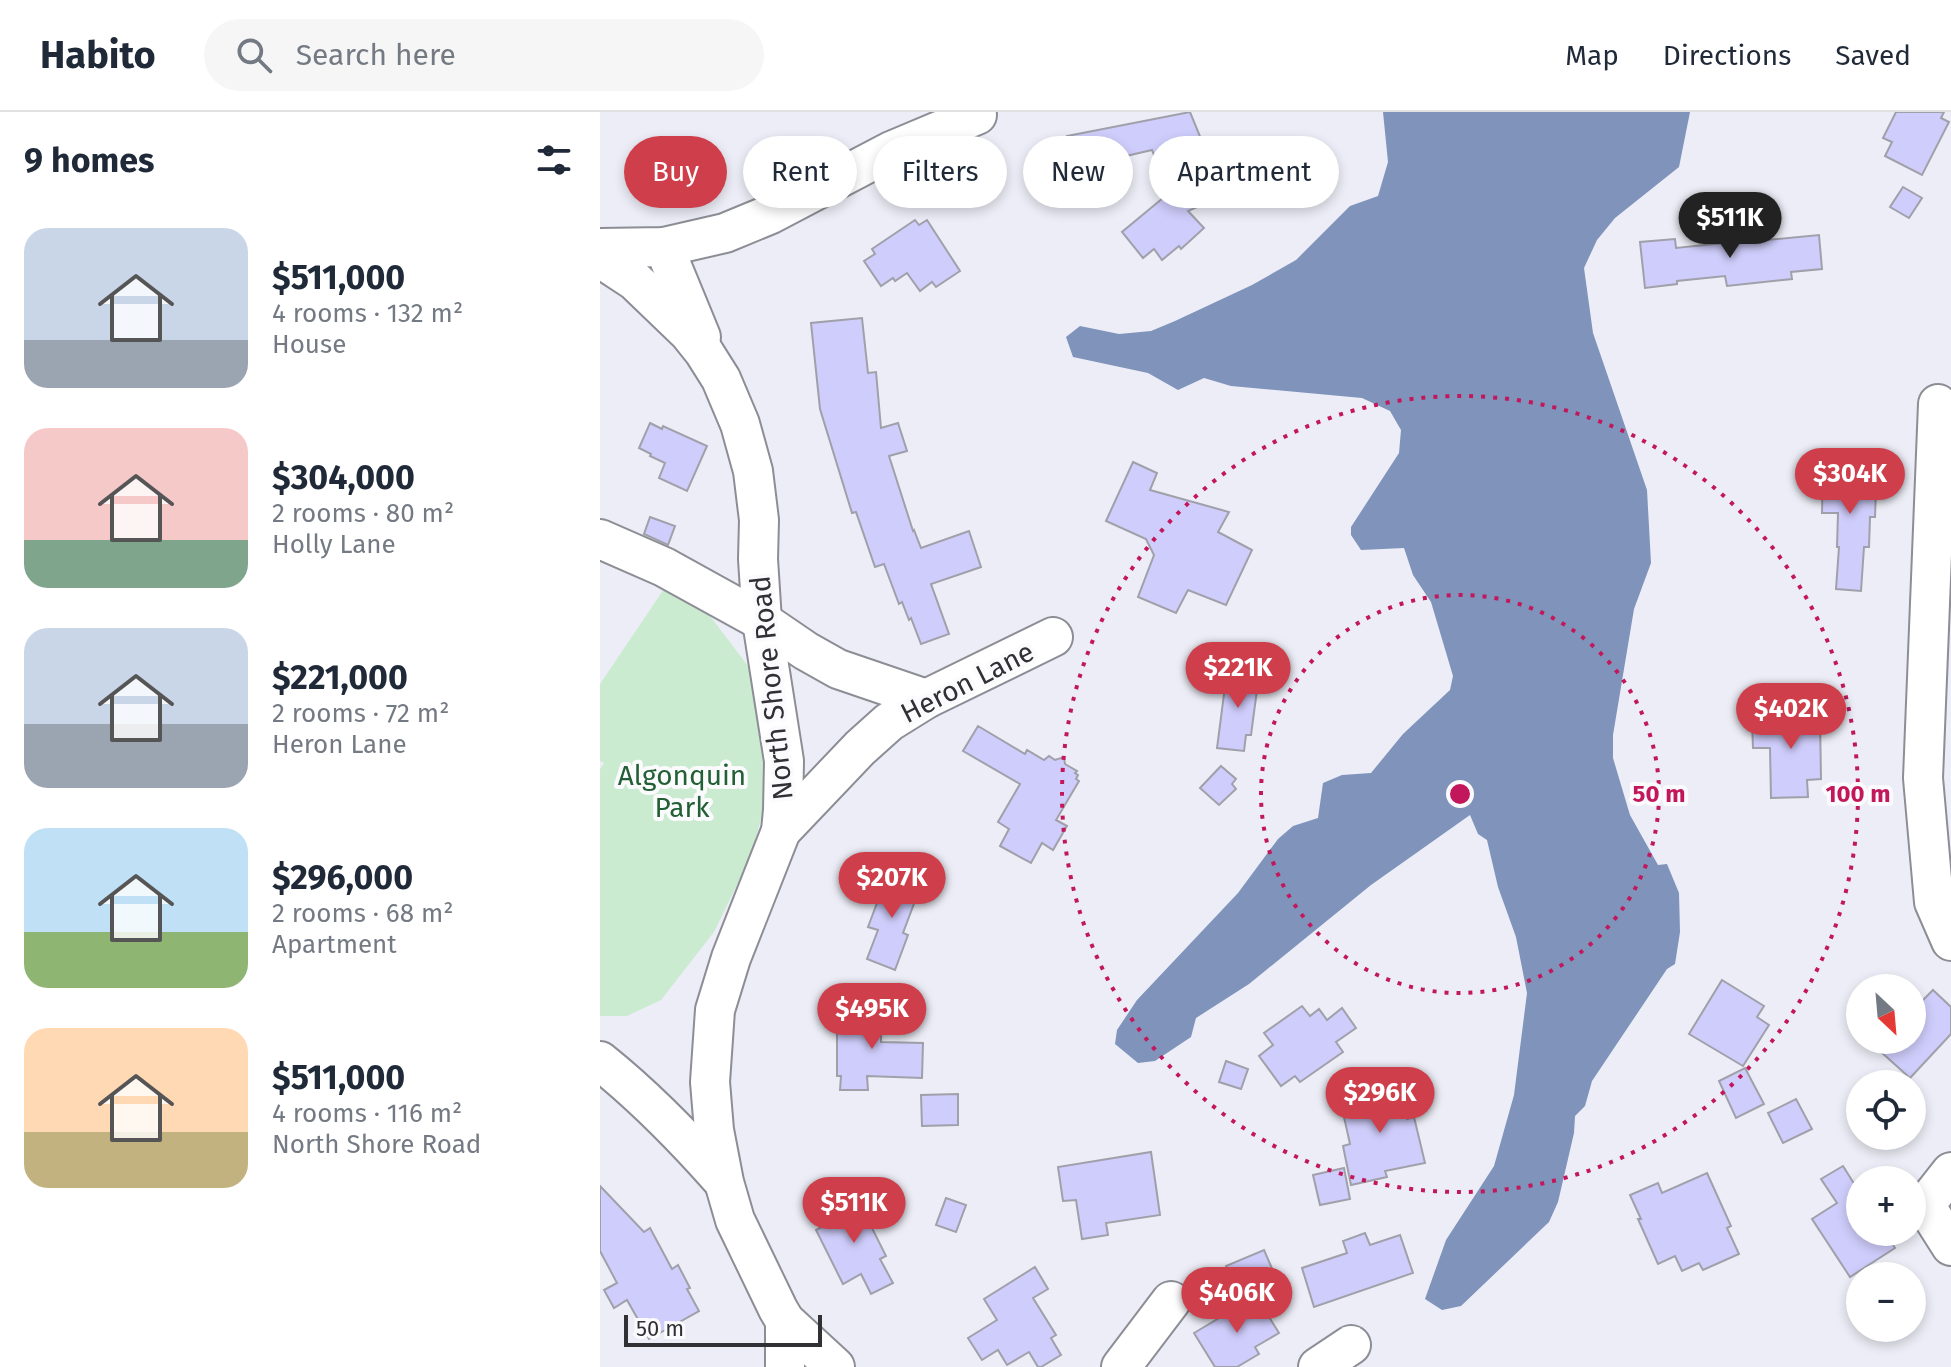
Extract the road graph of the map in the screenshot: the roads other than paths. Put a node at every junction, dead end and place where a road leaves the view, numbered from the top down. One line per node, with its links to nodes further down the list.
1 (977, 115): 2 (street)
2 (664, 247): 3 (street); 5 (street)
3 (600, 248)
4 (600, 258): 5 (street, North Shore Road)
5 (704, 352): 8 (street, North Shore Road)
6 (1938, 404): 12 (street)
7 (600, 539): 8 (street)
8 (762, 621): 10 (street); 11 (street, North Shore Road)
9 (1053, 637): 10 (street, Heron Lane)
10 (926, 699): 11 (street, Heron Lane)
11 (781, 831): 15 (street, North Shore Road)
12 (1951, 941)
13 (600, 1061): 15 (street)
14 (1951, 1172): 16 (street)
15 (724, 1182): 18 (street, North Shore Road)
16 (1951, 1246)
17 (1171, 1301): 22 (street)
18 (785, 1321): 20 (street); 21 (street, North Shore Road)
19 (1351, 1345): 23 (street)
20 (785, 1367)
21 (835, 1367)
22 (1121, 1367)
23 (1318, 1367)

